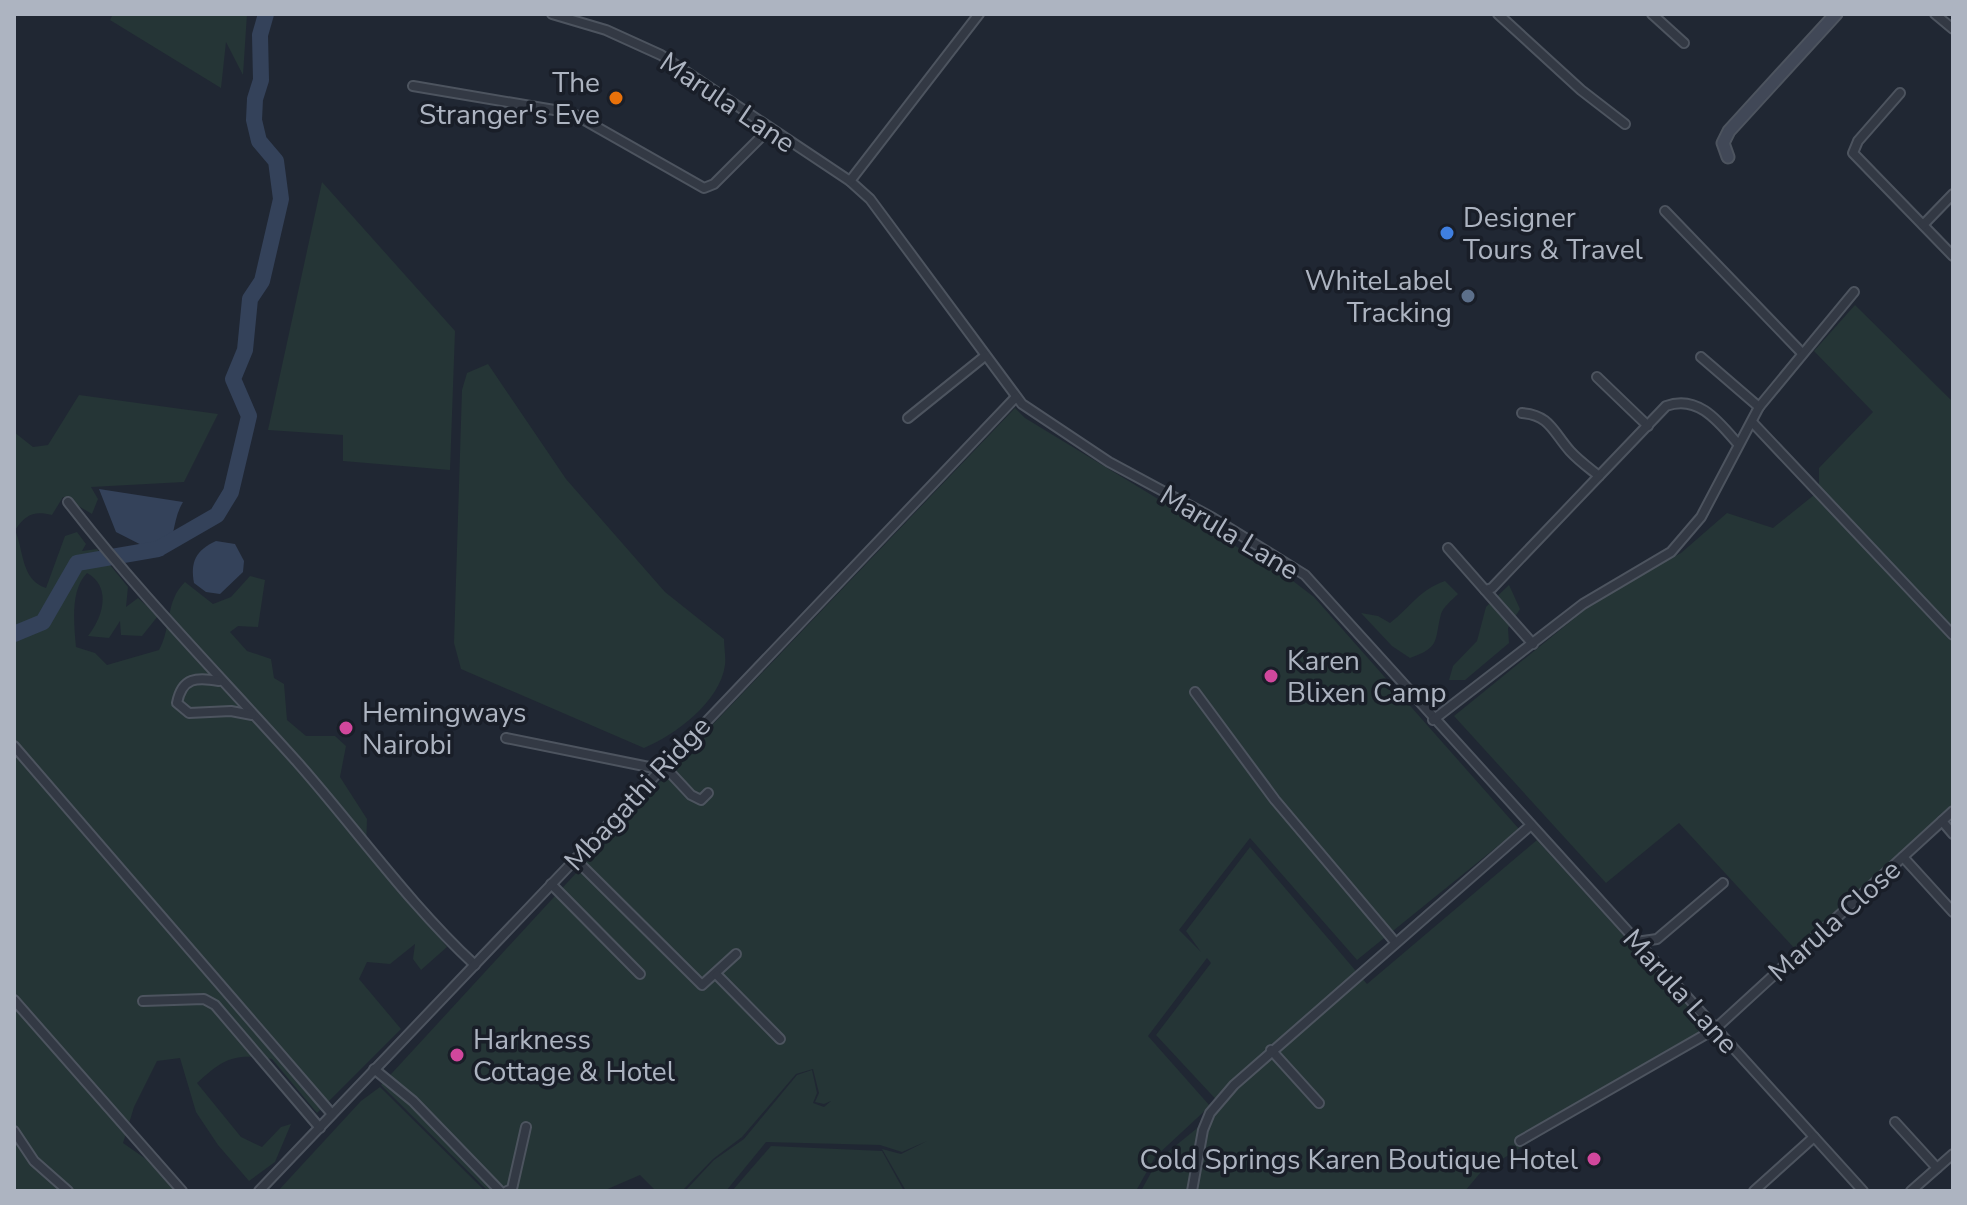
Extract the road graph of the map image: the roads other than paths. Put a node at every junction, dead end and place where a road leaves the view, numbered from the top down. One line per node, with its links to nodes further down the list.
1 (552, 14): 12 (street, Marula Lane)
2 (979, 14): 14 (street)
3 (1498, 14): 11 (street)
4 (1652, 14): 8 (street)
5 (1836, 14): 13 (street)
6 (1935, 14): 7 (street)
7 (1953, 29)
8 (1684, 43)
9 (413, 86): 12 (street)
10 (1900, 93): 17 (street)
11 (1625, 124)
12 (769, 129): 14 (street, Marula Lane)
13 (1728, 157)
14 (850, 181): 21 (street, Marula Lane)
15 (1953, 194): 17 (street)
16 (1665, 211): 20 (street)
17 (1923, 225): 18 (street)
18 (1953, 256)
19 (1854, 292): 20 (street)
20 (1801, 352): 25 (street)
21 (985, 356): 24 (street, Marula Lane); 27 (street)
22 (1701, 357): 25 (street)
23 (1597, 377): 29 (street)
24 (1016, 397): 40 (street, Marula Lane); 43 (street, Mbagathi Ridge)
25 (1759, 407): 28 (street)
26 (1522, 413): 31 (street)
27 (908, 418)
28 (1752, 422): 30 (street); 35 (street)
29 (1648, 426): 30 (street); 31 (street)
30 (1738, 444): 36 (street)
31 (1599, 476): 34 (street)
32 (68, 502): 37 (street)
33 (1448, 548): 34 (street)
34 (1485, 590): 36 (street)
35 (1953, 635)
36 (1533, 644): 40 (street)
37 (220, 681): 39 (street); 39 (street)
38 (1195, 692): 54 (street)
39 (252, 715): 57 (street)
40 (1433, 720): 47 (street, Marula Lane)
41 (506, 738): 43 (street)
42 (14, 746): 67 (street)
43 (661, 767): 44 (street); 50 (street, Mbagathi Ridge)
44 (708, 793)
45 (1953, 811): 46 (street, Marula Close)
46 (1942, 821): 48 (street); 49 (street, Marula Close)
47 (1531, 825): 54 (street); 55 (street, Marula Lane)
48 (1953, 834)
49 (1903, 857): 53 (street); 62 (street, Marula Close)
50 (575, 859): 52 (street, Mbagathi Ridge); 59 (street)
51 (1723, 883): 55 (street)
52 (551, 884): 57 (street, Mbagathi Ridge); 58 (street)
53 (1953, 912)
54 (1395, 942): 64 (street)
55 (1636, 942): 62 (street, Marula Lane)
56 (736, 954): 59 (street)
57 (475, 965): 65 (street, Mbagathi Ridge)
58 (640, 974)
59 (717, 975): 63 (street)
60 (14, 1000): 77 (street)
61 (143, 1001): 70 (street)
62 (1715, 1029): 72 (street, Marula Lane); 73 (street, Marula Close)
63 (780, 1039)
64 (1271, 1050): 66 (street); 81 (street)
65 (374, 1069): 67 (street, Mbagathi Ridge); 79 (street)
66 (1319, 1103)
67 (332, 1114): 70 (street, Mbagathi Ridge)
68 (1895, 1122): 75 (street)
69 (526, 1127): 80 (street)
70 (320, 1128): 78 (street, Mbagathi Ridge)
71 (14, 1131): 76 (street)
72 (1814, 1137): 82 (street); 83 (street, Marula Lane)
73 (1520, 1141)
74 (1953, 1154): 75 (street)
75 (1937, 1168): 84 (street)
76 (68, 1191)
77 (182, 1191)
78 (259, 1191)
79 (500, 1191)
80 (507, 1191)
81 (1192, 1191)
82 (1754, 1191)
83 (1863, 1191)
84 (1911, 1191)

